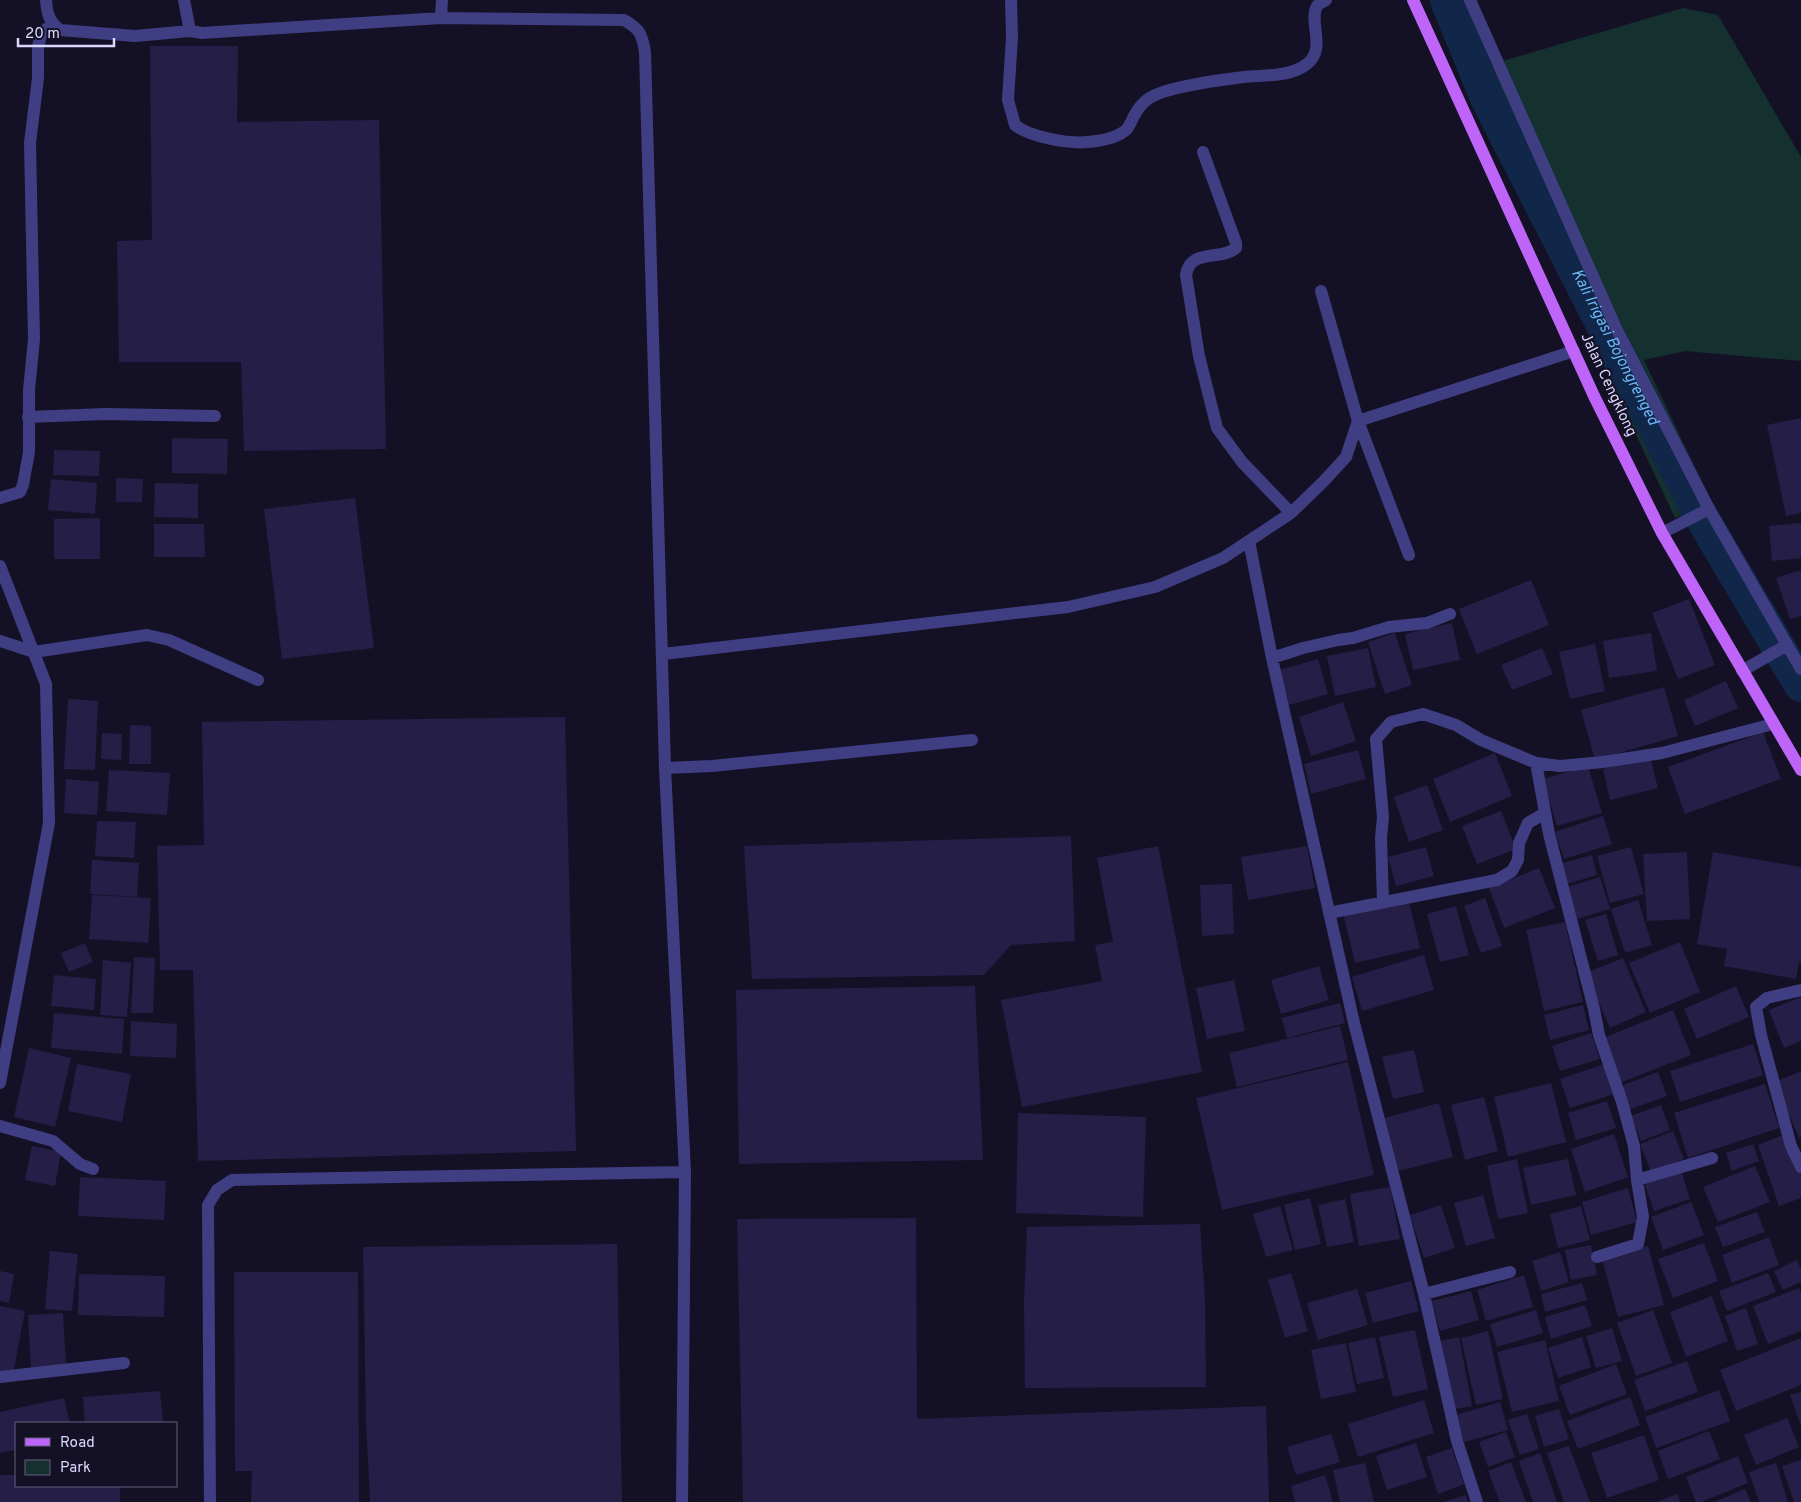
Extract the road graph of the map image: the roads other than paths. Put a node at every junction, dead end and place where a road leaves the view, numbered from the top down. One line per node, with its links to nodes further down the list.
1 (46, 0): 9 (street)
2 (184, 0): 10 (street)
3 (442, 0): 8 (street)
4 (1011, 0): 5 (street)
5 (1326, 0)
6 (1413, 0): 13 (main road, Jalan Cengklong)
7 (1470, 0): 18 (street)
8 (441, 18): 10 (street); 28 (street)
9 (52, 24): 10 (street); 15 (street)
10 (190, 31)
11 (1204, 152): 19 (street)
12 (1321, 291): 16 (street)
13 (1574, 351): 16 (street); 20 (main road, Jalan Cengklong)
14 (215, 416): 15 (street)
15 (28, 417): 17 (street)
16 (1358, 421): 19 (street); 22 (street)
17 (0, 498)
18 (1706, 510): 20 (street); 26 (street)
19 (1291, 513): 21 (street)
20 (1662, 533): 30 (main road, Jalan Cengklong)
21 (1249, 541): 28 (street); 29 (street)
22 (1409, 555)
23 (0, 566): 27 (street)
24 (1450, 614): 29 (street)
25 (0, 642): 27 (street)
26 (1785, 647): 30 (street); 31 (street)
27 (34, 652): 32 (street); 42 (street)
28 (663, 654): 36 (street)
29 (1272, 658): 40 (street)
30 (1747, 668): 33 (main road, Jalan Cengklong)
31 (1801, 669)
32 (258, 680)
33 (1773, 724): 35 (street); 37 (main road, Jalan Cengklong)
34 (972, 740): 36 (street)
35 (1536, 763): 38 (street); 39 (street)
36 (665, 768): 48 (street)
37 (1801, 770)
38 (1545, 813): 39 (street); 49 (street)
39 (1383, 902): 40 (street)
40 (1329, 913): 52 (street)
41 (1801, 990): 46 (street)
42 (4, 1035): 43 (street)
43 (0, 1083)
44 (0, 1126): 47 (street)
45 (1712, 1158): 49 (street)
46 (1801, 1167)
47 (93, 1169)
48 (685, 1172): 55 (street); 56 (street)
49 (1637, 1180): 50 (street)
50 (1597, 1257)
51 (1510, 1272): 52 (street)
52 (1424, 1294): 57 (street)
53 (124, 1363): 54 (street)
54 (0, 1378)
55 (210, 1502)
56 (682, 1502)
57 (1477, 1502)

